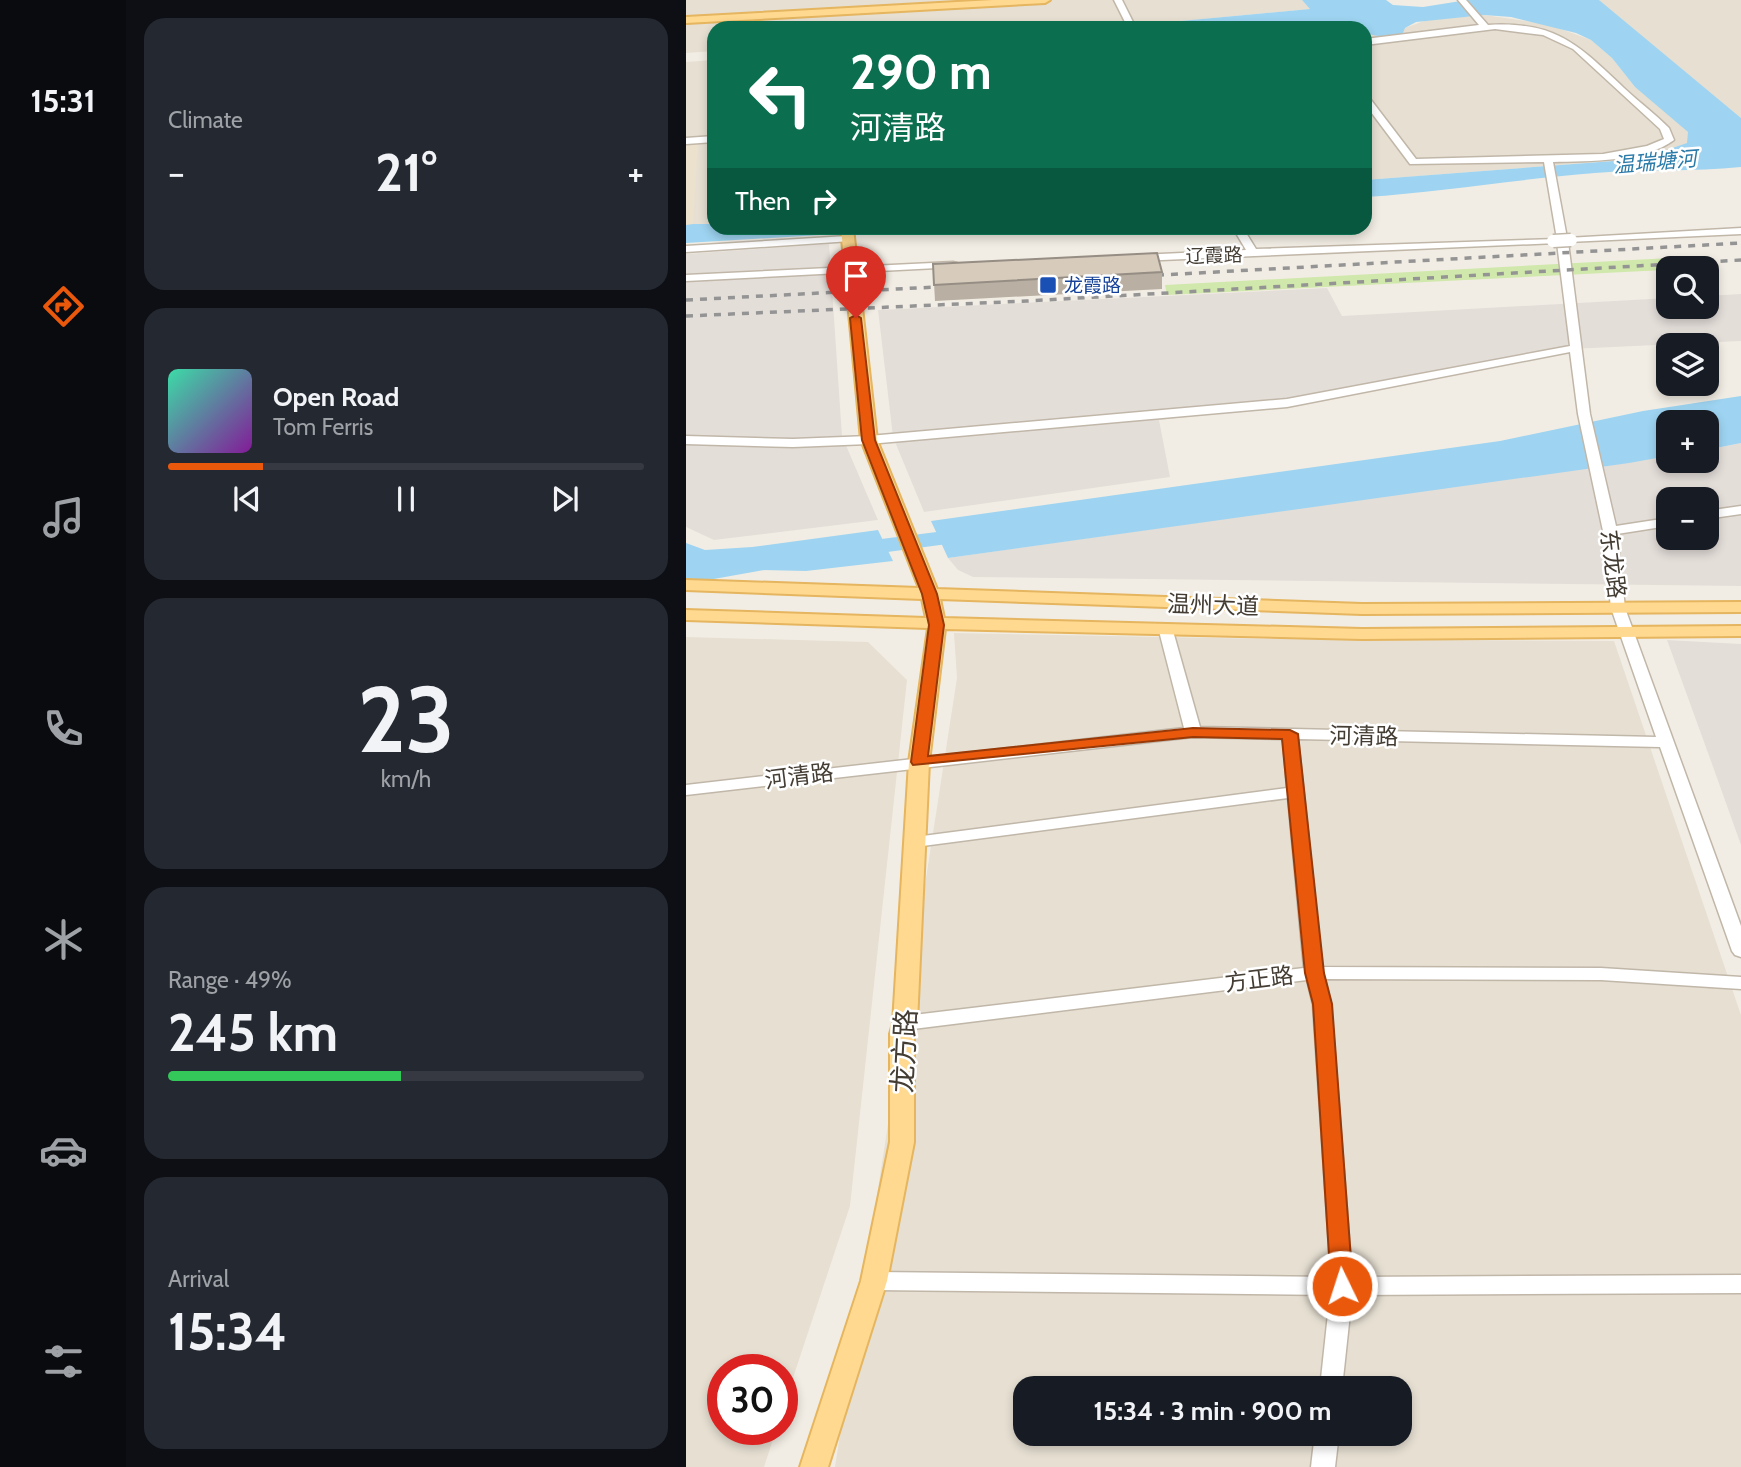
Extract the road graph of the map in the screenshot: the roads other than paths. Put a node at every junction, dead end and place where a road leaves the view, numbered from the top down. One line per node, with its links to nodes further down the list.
1 (824, 0): 5 (main road)
2 (1045, 0): 5 (main road)
3 (1118, 0): 7 (street)
4 (1462, 0): 8 (street)
5 (826, 16): 6 (main road)
6 (686, 20)
7 (1128, 21)
8 (1487, 29): 9 (street); 13 (street)
9 (1372, 41)
10 (1372, 107): 13 (street)
11 (707, 140): 12 (street)
12 (686, 141)
13 (1549, 162): 24 (street, 东龙路)
14 (1741, 231): 19 (street, 辽霞路, bridge)
15 (827, 235): 18 (street)
16 (847, 235): 22 (main road)
17 (1242, 235): 19 (street)
18 (686, 249)
19 (1253, 253): 20 (street, 辽霞路)
20 (1121, 258)
21 (959, 265): 22 (street)
22 (850, 270): 23 (street); 26 (main road)
23 (686, 278)
24 (1575, 348): 26 (street); 30 (street, 东龙路)
25 (686, 440): 26 (street)
26 (869, 440): 32 (main road)
27 (1741, 510): 28 (street)
28 (1719, 513)
29 (1656, 524): 30 (street)
30 (1610, 531): 34 (street, 东龙路)
31 (686, 584): 32 (main road, 温州大道)
32 (930, 594): 34 (main road, 温州大道); 36 (main road)
33 (1741, 607): 34 (main road, 温州大道)
34 (1618, 608): 38 (street, 东龙路)
35 (686, 615): 36 (main road, 温州大道)
36 (937, 625): 37 (main road, 温州大道); 43 (main road, 龙方路)
37 (1166, 631): 38 (main road, 温州大道); 40 (street)
38 (1626, 631): 39 (main road, 温州大道); 42 (street, 东龙路)
39 (1741, 631)
40 (1193, 732): 41 (street, 河清路); 43 (street, 河清路)
41 (1290, 734): 42 (street, 河清路); 45 (street)
42 (1666, 742): 47 (street, 东龙路)
43 (919, 762): 44 (street, 河清路); 46 (main road, 龙方路)
44 (686, 790)
45 (1296, 792): 46 (street); 48 (street)
46 (915, 842): 50 (main road, 龙方路)
47 (1741, 951)
48 (1314, 973): 49 (street, 方正路); 50 (street, 方正路); 53 (street)
49 (1741, 983)
50 (905, 1023): 51 (main road, 龙方路)
51 (874, 1281): 53 (street); 56 (main road, 龙方路)
52 (1741, 1284): 53 (street)
53 (1342, 1286): 54 (street)
54 (1332, 1376)
55 (1325, 1446): 57 (street)
56 (814, 1467)
57 (1323, 1467)

